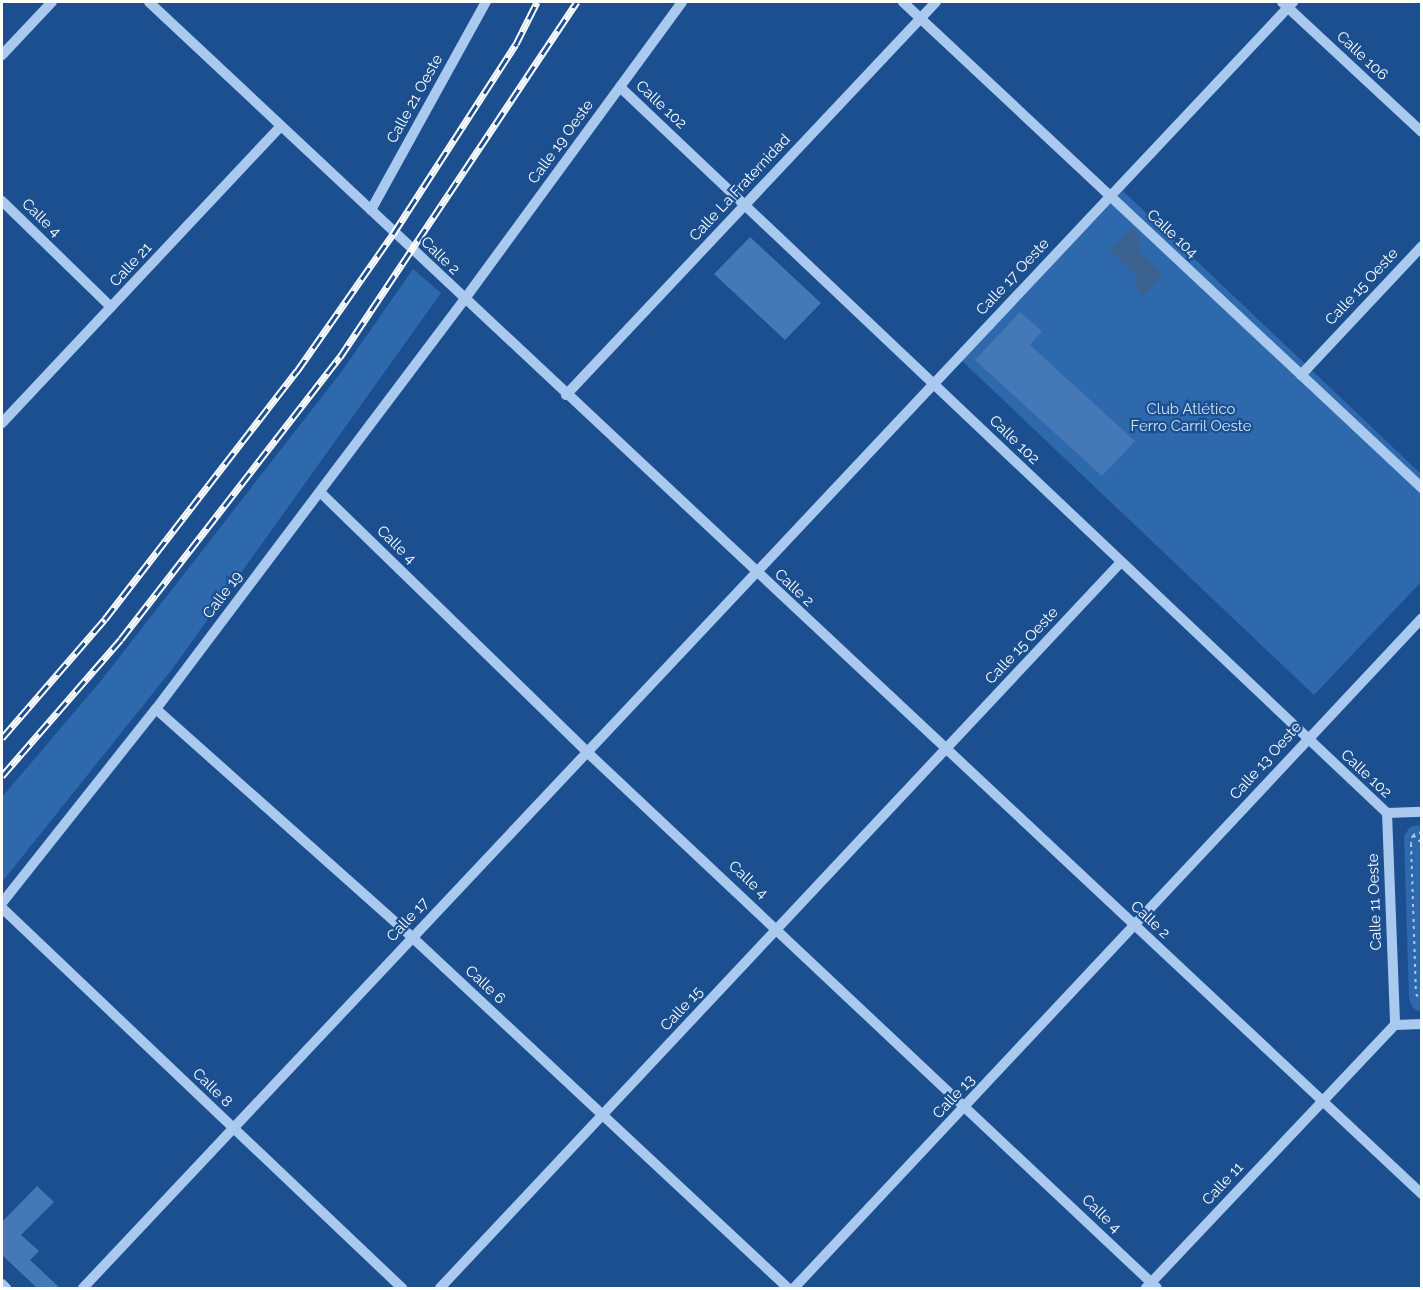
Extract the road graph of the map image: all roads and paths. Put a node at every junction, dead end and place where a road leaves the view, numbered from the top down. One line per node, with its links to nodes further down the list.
1 (52, 2): 9 (street)
2 (150, 2): 11 (street, Calle 2)
3 (486, 2): 16 (street, Calle 21 Oeste)
4 (682, 2): 10 (street, Calle 19 Oeste)
5 (903, 2): 8 (street, Calle 104)
6 (936, 2): 8 (street, Calle La Fraternidad)
7 (1288, 3): 12 (street, Calle 106); 13 (street, Calle 17 Oeste)
8 (920, 18): 13 (street, Calle 104); 15 (street, Calle La Fraternidad)
9 (2, 55)
10 (620, 87): 15 (street, Calle 102); 18 (street, Calle 19 Oeste)
11 (281, 126): 16 (street, Calle 2); 19 (street, Calle 21)
12 (1422, 132)
13 (1110, 196): 20 (street, Calle 104); 21 (street, Calle 17 Oeste)
14 (2, 201): 19 (street, Calle 4)
15 (744, 205): 21 (street, Calle 102); 22 (street, Calle La Fraternidad)
16 (371, 210): 18 (street, Calle 2)
17 (1422, 246): 20 (street, Calle 15 Oeste)
18 (464, 300): 22 (street, Calle 2); 25 (street, Calle 19)
19 (111, 307): 23 (street, Calle 21)
20 (1301, 375): 24 (street, Calle 104)
21 (933, 384): 26 (street, Calle 102); 27 (street, Calle 17 Oeste)
22 (566, 395): 27 (street, Calle 2)
23 (2, 423)
24 (1422, 488)
25 (320, 492): 29 (street, Calle 19); 32 (street, Calle 4)
26 (1121, 562): 30 (street, Calle 102); 31 (street, Calle 15 Oeste)
27 (756, 573): 31 (street, Calle 2); 32 (street, Calle 17)
28 (1422, 618): 30 (street, Calle 13 Oeste)
29 (156, 709): 38 (street, Calle 19); 41 (street, Calle 6)
30 (1306, 738): 34 (street, Calle 102); 39 (street, Calle 13 Oeste)
31 (945, 749): 39 (street, Calle 2); 40 (street, Calle 15)
32 (587, 752): 40 (street, Calle 4); 41 (street, Calle 17)
33 (1422, 812): 34 (street)
34 (1387, 813): 44 (street, Calle 11 Oeste)
35 (1422, 832): 36 (path)
36 (1413, 835): 37 (path); 42 (path)
37 (1422, 843)
38 (2, 905): 48 (street, Calle 8)
39 (1135, 927): 45 (street, Calle 2); 46 (street, Calle 13)
40 (778, 928): 46 (street, Calle 4); 47 (street, Calle 15)
41 (413, 938): 47 (street, Calle 6); 48 (street, Calle 17)
42 (1421, 1000)
43 (1422, 1024): 44 (street)
44 (1395, 1025): 45 (street)
45 (1322, 1101): 49 (street, Calle 2); 51 (street, Calle 11)
46 (966, 1106): 51 (street, Calle 4); 57 (street, Calle 13)
47 (602, 1116): 55 (street, Calle 15); 56 (street, Calle 6)
48 (233, 1129): 53 (street, Calle 17); 54 (street, Calle 8)
49 (1422, 1194)
50 (2, 1284): 52 (street)
51 (1151, 1287)
52 (6, 1288)
53 (83, 1288)
54 (402, 1288)
55 (440, 1288)
56 (788, 1288)
57 (794, 1288)

